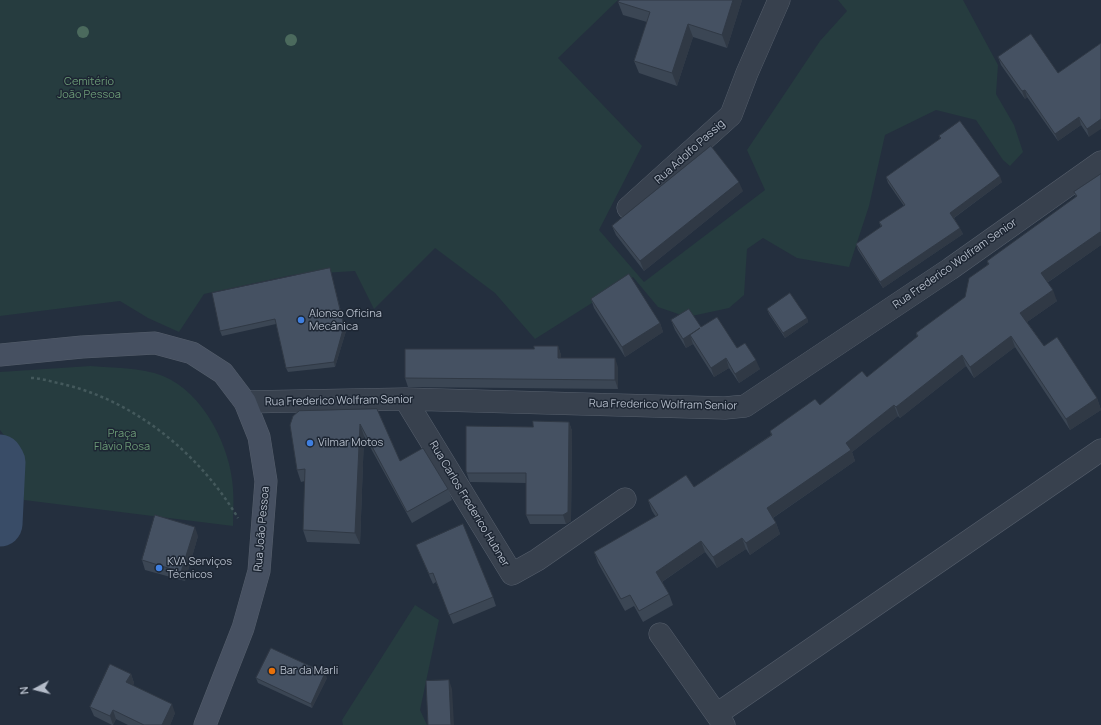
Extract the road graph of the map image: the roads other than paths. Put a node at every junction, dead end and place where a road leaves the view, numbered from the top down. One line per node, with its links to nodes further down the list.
1 (779, 0): 3 (street, Rua Adolfo Passig)
2 (1101, 162): 5 (street, Rua Frederico Wolfram Senior)
3 (628, 208)
4 (0, 354): 6 (main road, Rua João Pessoa)
5 (405, 399): 6 (street, Rua Frederico Wolfram Senior); 8 (street, Rua Carlos Frederico Hubner)
6 (245, 402): 11 (main road, Rua João Pessoa)
7 (1101, 450): 10 (street)
8 (625, 499)
9 (660, 634): 10 (street)
10 (721, 720)
11 (205, 725)

